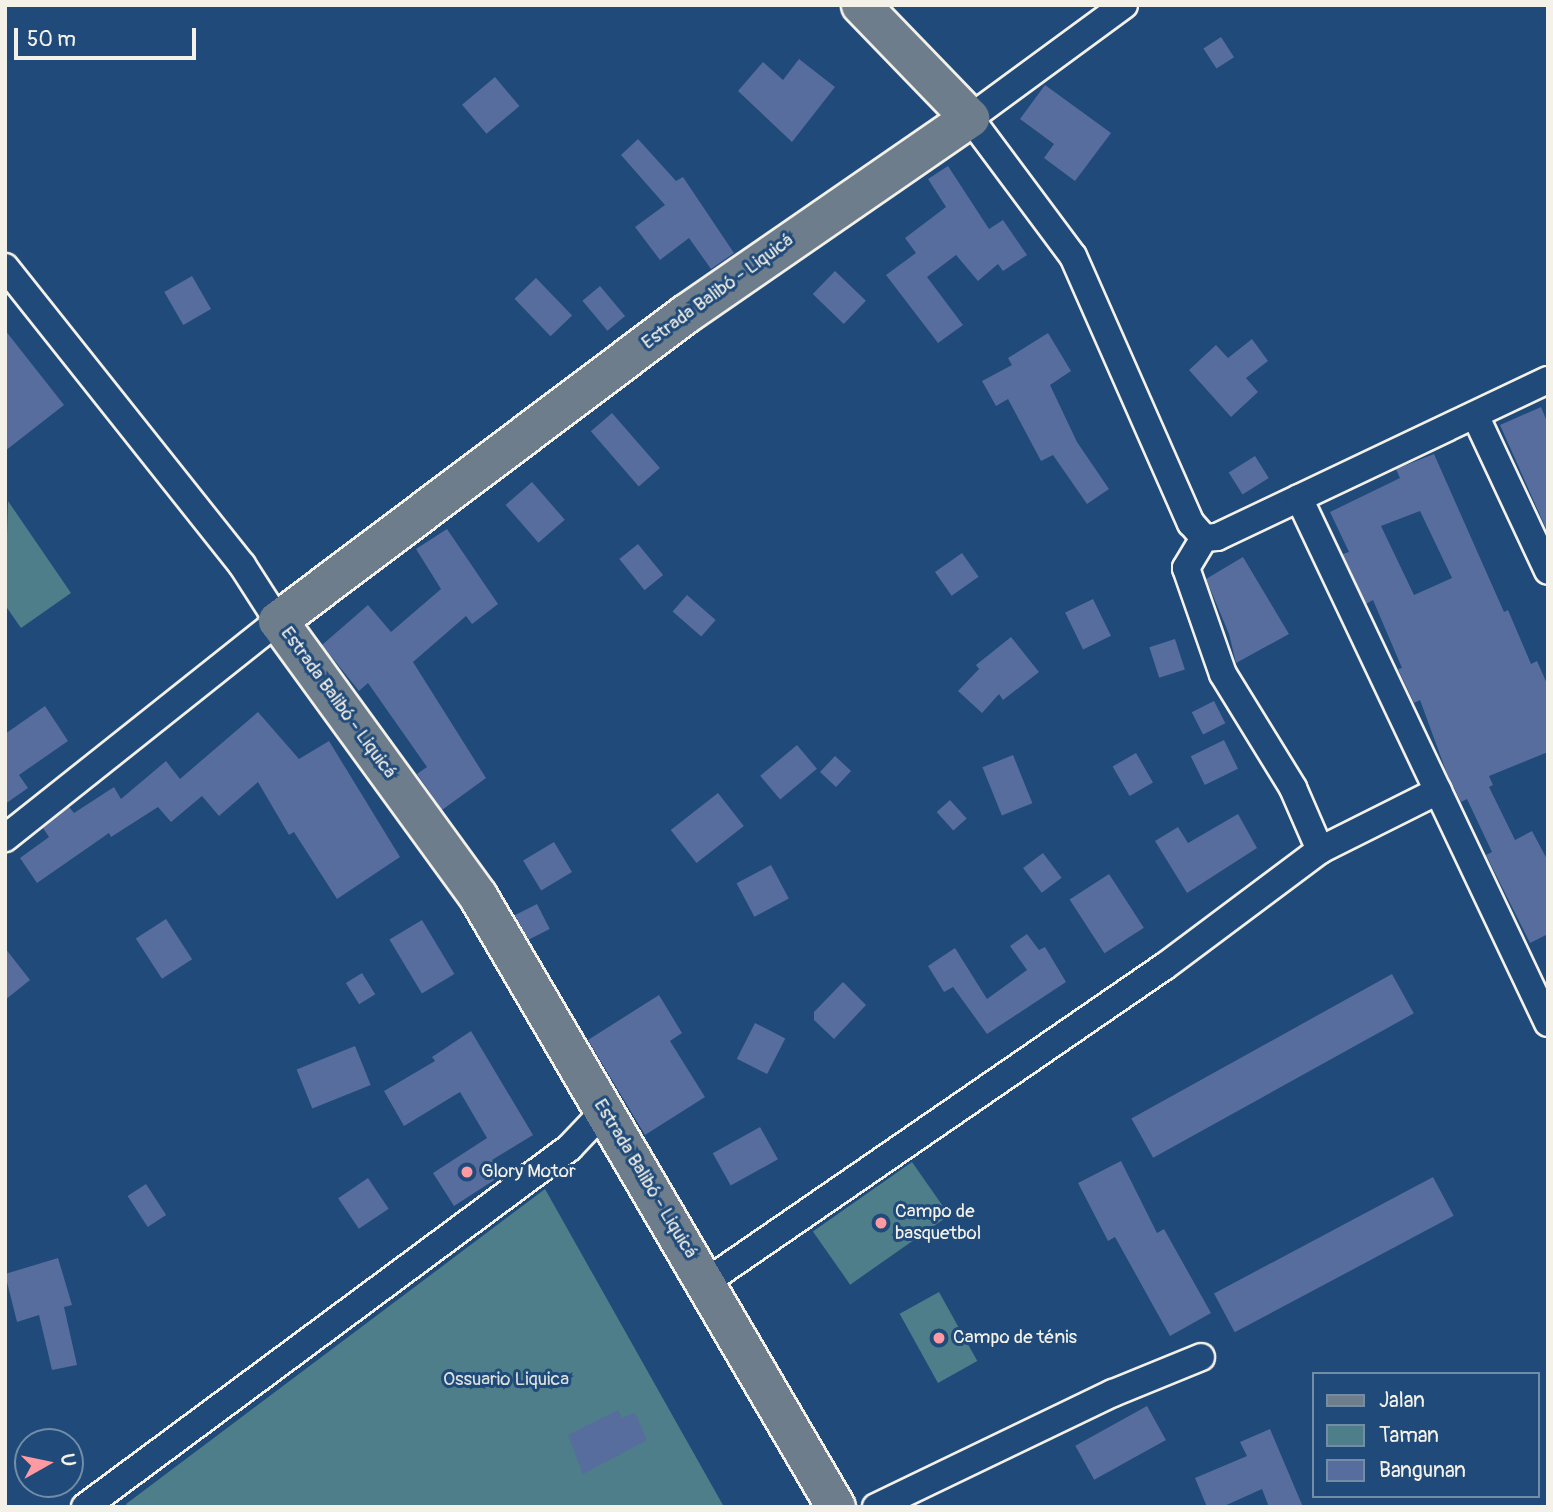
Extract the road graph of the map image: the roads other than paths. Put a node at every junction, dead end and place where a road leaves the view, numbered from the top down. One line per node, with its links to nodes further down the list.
1 (861, 5): 3 (main road)
2 (1124, 5): 3 (street)
3 (970, 118): 8 (street); 10 (main road, Estrada Balibó - Liquicá)
4 (5, 267): 10 (street)
5 (1548, 380): 6 (street)
6 (1475, 415): 7 (street); 9 (street)
7 (1299, 498): 8 (street); 11 (street)
8 (1204, 538): 13 (street)
9 (1548, 571)
10 (278, 621): 12 (street); 16 (main road, Estrada Balibó - Liquicá)
11 (1438, 791): 13 (street); 14 (street)
12 (5, 838)
13 (1320, 850): 17 (street)
14 (1540, 987): 15 (street)
15 (1548, 1023)
16 (605, 1110): 17 (main road, Estrada Balibó - Liquicá); 19 (street)
17 (706, 1282): 20 (main road, Estrada Balibó - Liquicá)
18 (1201, 1357): 21 (street)
19 (85, 1507)
20 (836, 1507)
21 (876, 1507)

